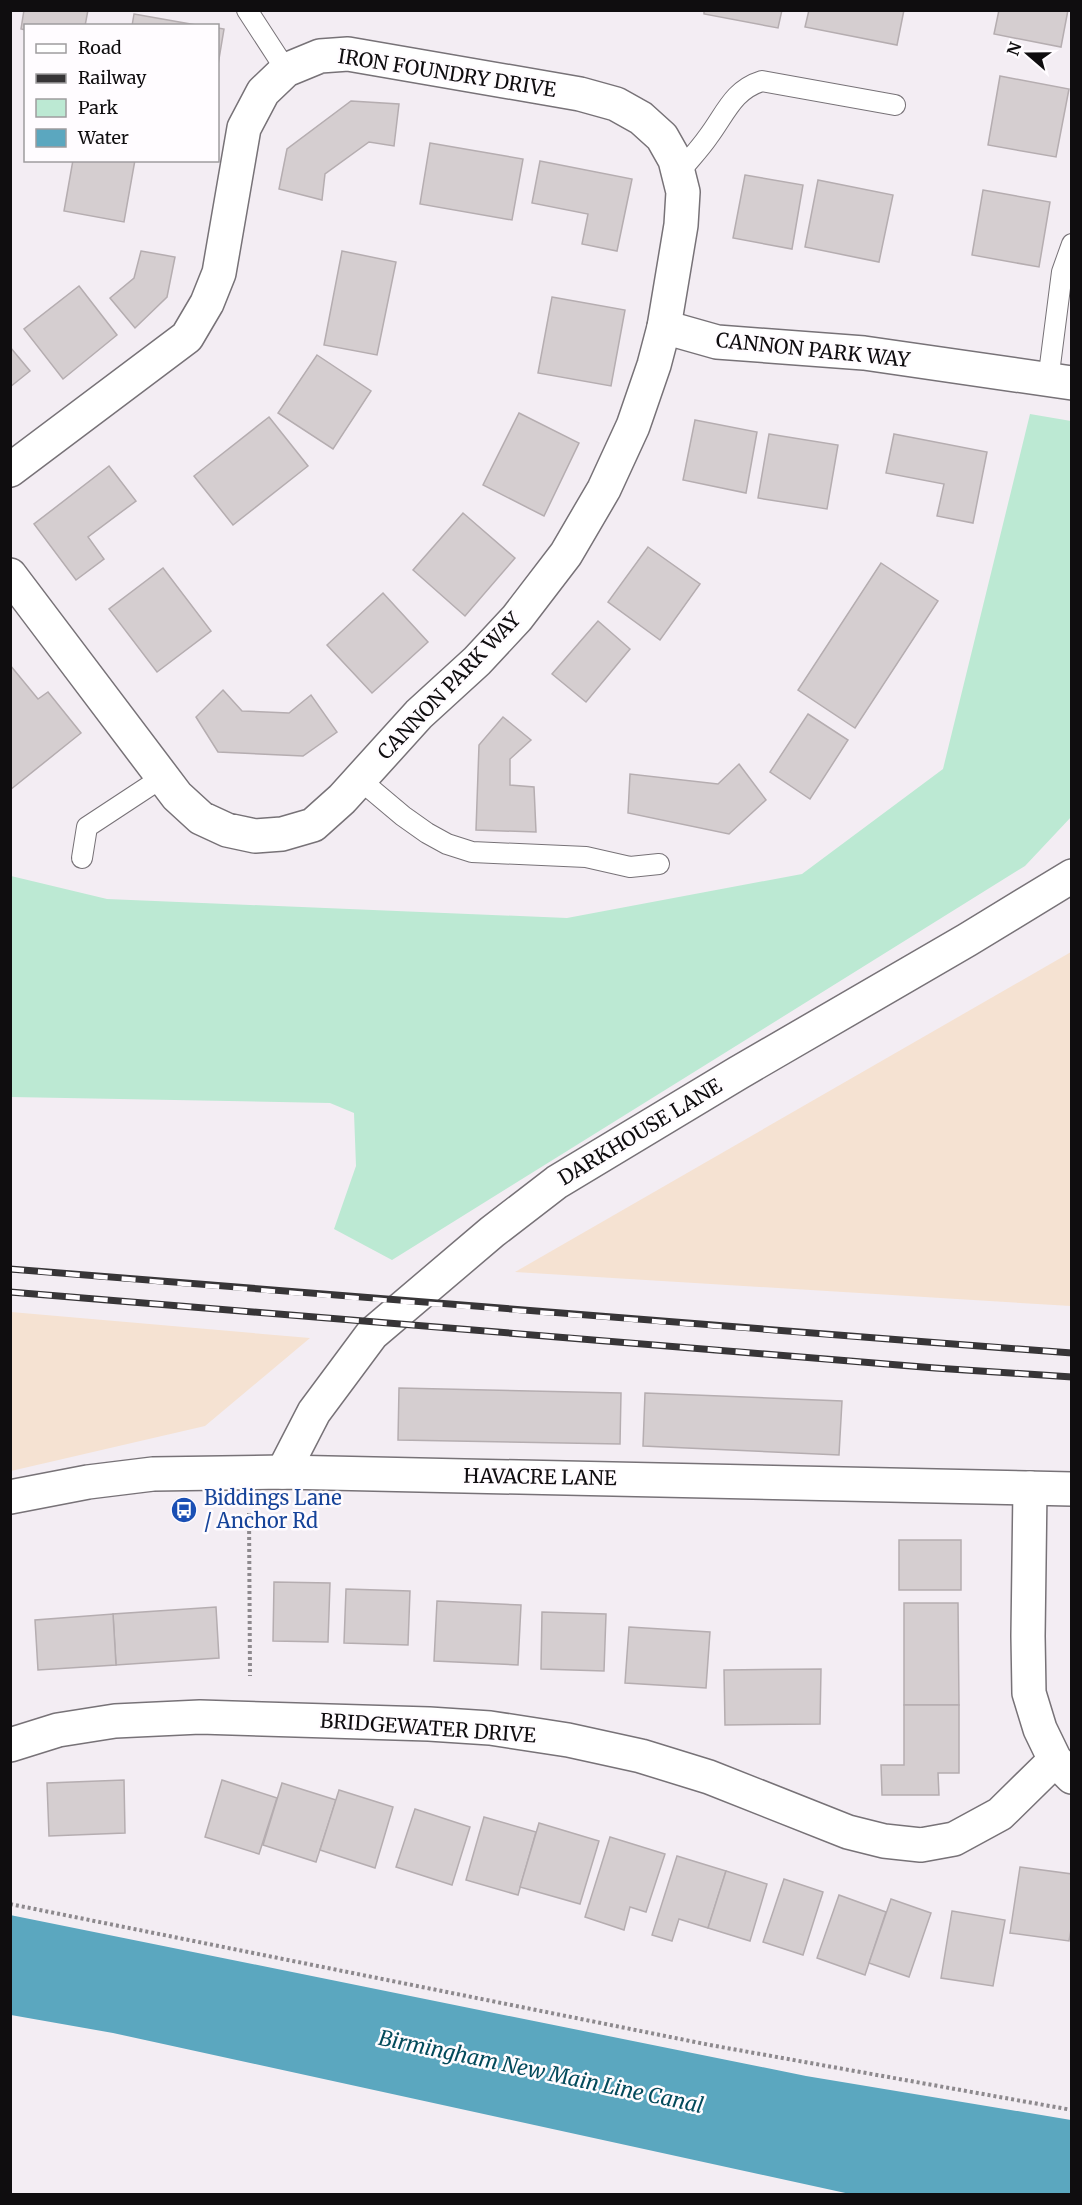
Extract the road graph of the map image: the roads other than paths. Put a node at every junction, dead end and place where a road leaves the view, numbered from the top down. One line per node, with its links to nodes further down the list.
1 (247, 10): 2 (lane)
2 (286, 70): 4 (street, IRON FOUNDRY DRIVE); 8 (street, IRON FOUNDRY DRIVE)
3 (895, 105): 4 (lane)
4 (678, 174): 6 (street, IRON FOUNDRY DRIVE)
5 (1071, 244): 7 (lane)
6 (664, 327): 7 (street, CANNON PARK WAY); 11 (street, CANNON PARK WAY)
7 (1060, 382)
8 (10, 470)
9 (10, 575): 10 (street, CANNON PARK WAY)
10 (163, 777): 11 (street, CANNON PARK WAY); 12 (lane)
11 (359, 779): 13 (lane)
12 (82, 858)
13 (659, 864)
14 (1071, 876): 15 (street, DARKHOUSE LANE)
15 (283, 1472): 16 (street, HAVACRE LANE); 18 (street, HAVACRE LANE)
16 (1030, 1488): 17 (street, HAVACRE LANE); 20 (street, BRIDGEWATER DRIVE)
17 (1071, 1489)
18 (10, 1497)
19 (10, 1745): 20 (street, BRIDGEWATER DRIVE)
20 (1063, 1769)

